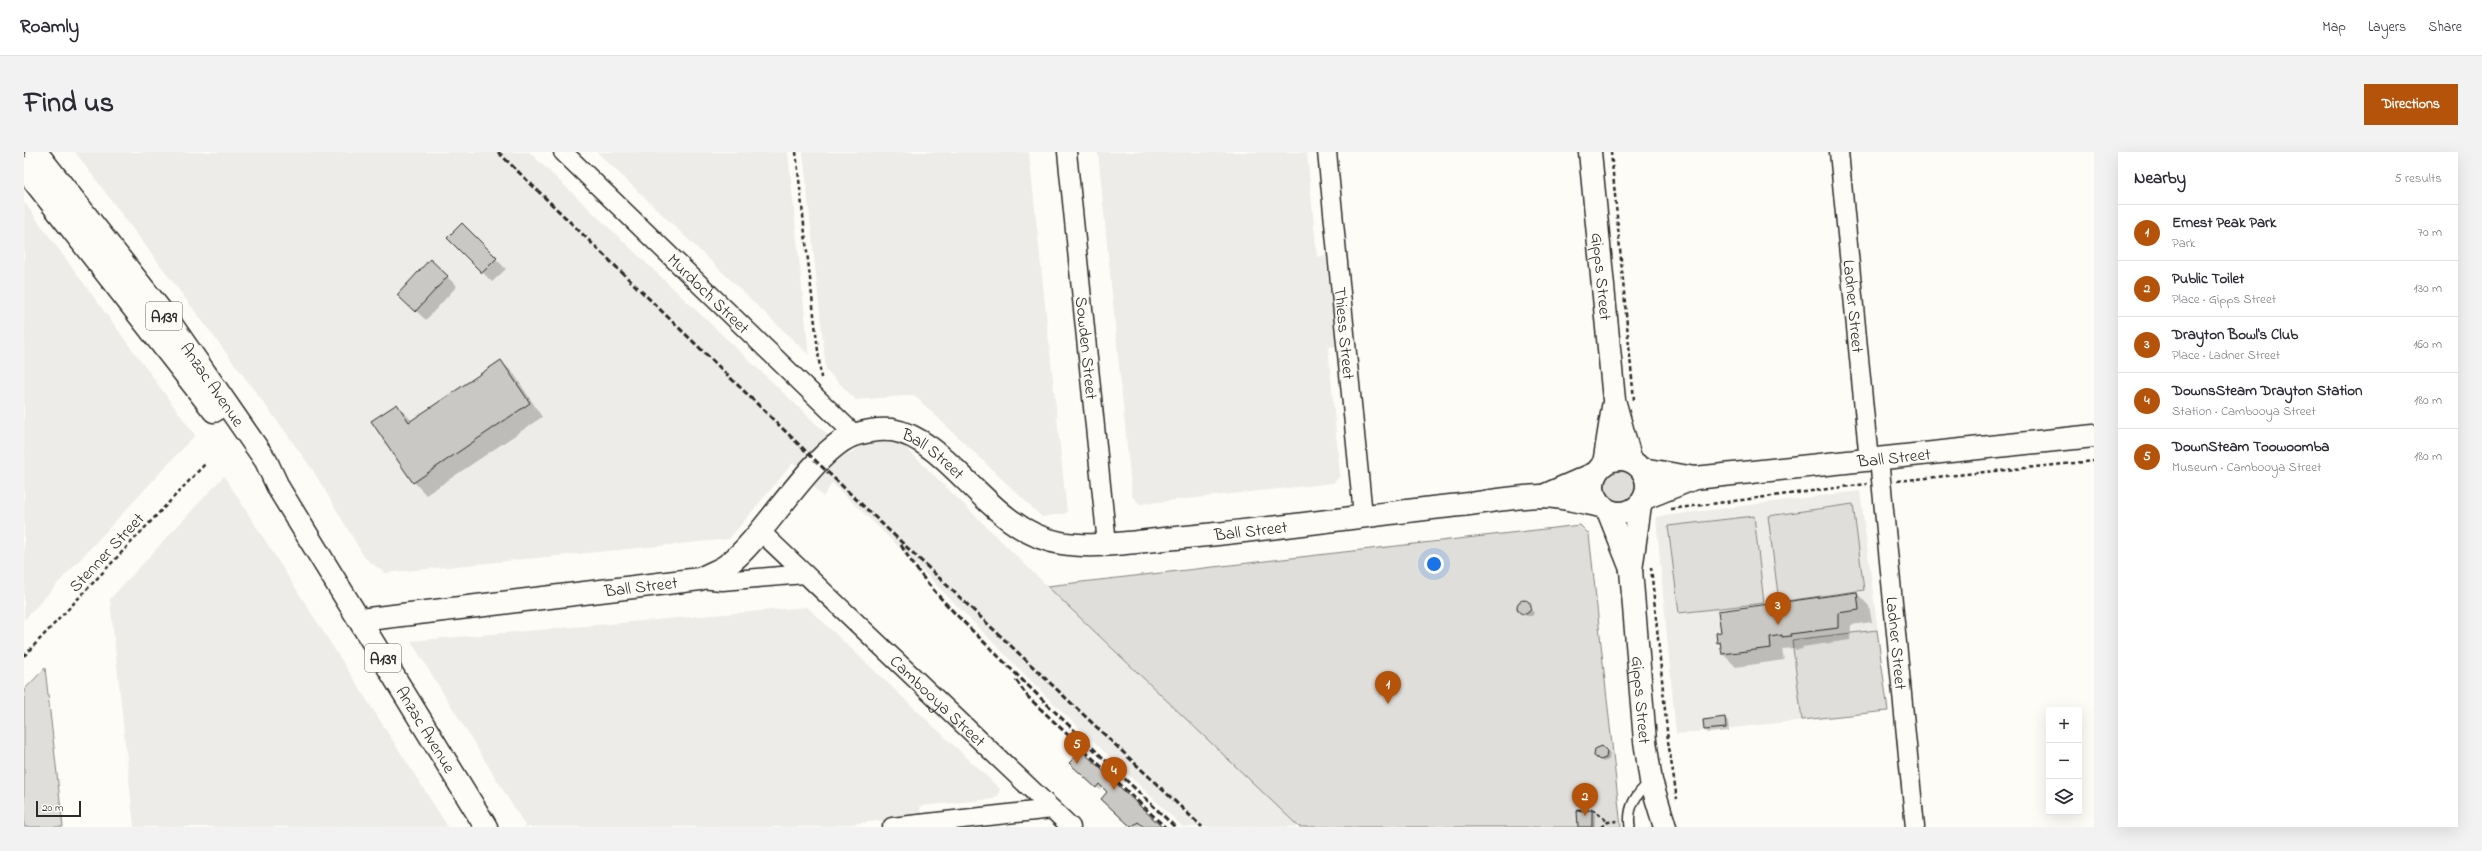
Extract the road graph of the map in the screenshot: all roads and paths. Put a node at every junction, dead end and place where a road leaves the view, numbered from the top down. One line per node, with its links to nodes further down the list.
1 (36, 152): 19 (main road, Anzac Avenue / A139)
2 (563, 152): 11 (street, Murdoch Street)
3 (796, 152): 11 (path)
4 (1067, 152): 25 (street, Sowden Street)
5 (1327, 152): 23 (street, Thiess Street)
6 (1590, 152): 10 (main road, Gipps Street)
7 (1611, 152): 10 (path)
8 (1839, 152): 14 (street, Ladner Street)
9 (24, 168): 19 (main road, Anzac Avenue / A139)
10 (1625, 403): 16 (main road, Gipps Street); 17 (main road, Gipps Street)
11 (824, 405): 12 (street, Murdoch Street)
12 (854, 434): 24 (main road, Ball Street); 25 (main road, Ball Street)
13 (2094, 436): 14 (main road, Ball Street)
14 (1874, 460): 18 (main road, Ball Street); 42 (street, Ladner Street)
15 (205, 464): 30 (path, Stenner Street)
16 (1637, 465): 17 (main road); 18 (main road, Ball Street); 21 (main road)
17 (1600, 468): 20 (main road, Ball Street); 22 (main road)
18 (1695, 478): 21 (main road, Ball Street)
19 (279, 489): 29 (main road, Anzac Avenue / A139)
20 (1543, 496): 22 (main road, Ball Street); 23 (main road, Ball Street)
21 (1642, 502): 22 (main road); 26 (main road, Gipps Street)
22 (1604, 508): 26 (main road, Gipps Street)
23 (1363, 515): 25 (main road, Ball Street)
24 (760, 531): 27 (street, Cambooya Street); 28 (main road, Ball Street)
25 (1107, 544)
26 (1641, 568): 31 (main road, Gipps Street); 32 (path)
27 (804, 574): 28 (street); 33 (street, Cambooya Street)
28 (700, 578): 29 (main road, Ball Street)
29 (360, 620): 37 (main road, Anzac Avenue / A139)
30 (24, 656)
31 (1651, 781): 36 (lane); 41 (main road, Gipps Street)
32 (1677, 800)
33 (1052, 809): 38 (street); 39 (street, Cambooya Street)
34 (1577, 810): 35 (path)
35 (1608, 822): 36 (path); 40 (path)
36 (1629, 823)
37 (486, 827)
38 (892, 827)
39 (1071, 827)
40 (1601, 827)
41 (1665, 827)
42 (1915, 827)

